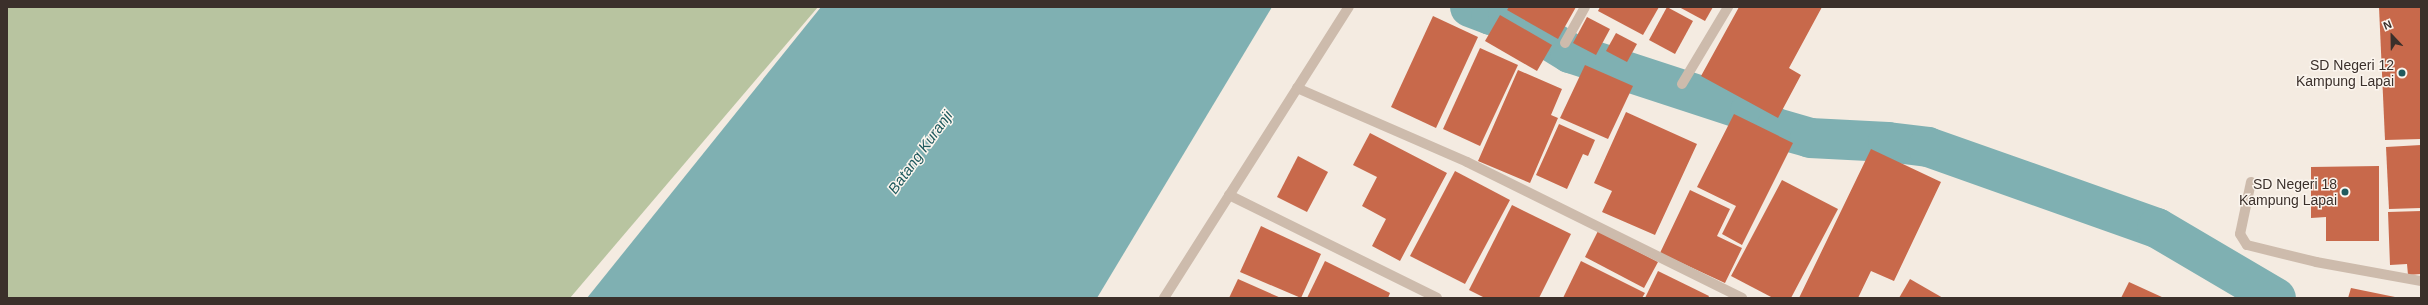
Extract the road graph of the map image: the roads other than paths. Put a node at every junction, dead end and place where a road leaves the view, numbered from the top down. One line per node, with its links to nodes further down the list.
1 (1349, 7): 6 (street)
2 (1585, 7): 4 (street)
3 (1728, 7): 5 (street)
4 (1566, 43)
5 (1682, 84)
6 (1297, 88): 8 (street); 12 (street)
7 (2251, 182): 9 (street)
8 (1230, 195): 10 (street); 11 (street)
9 (2421, 281)
10 (1164, 298)
11 (1437, 298)
12 (1742, 298)

